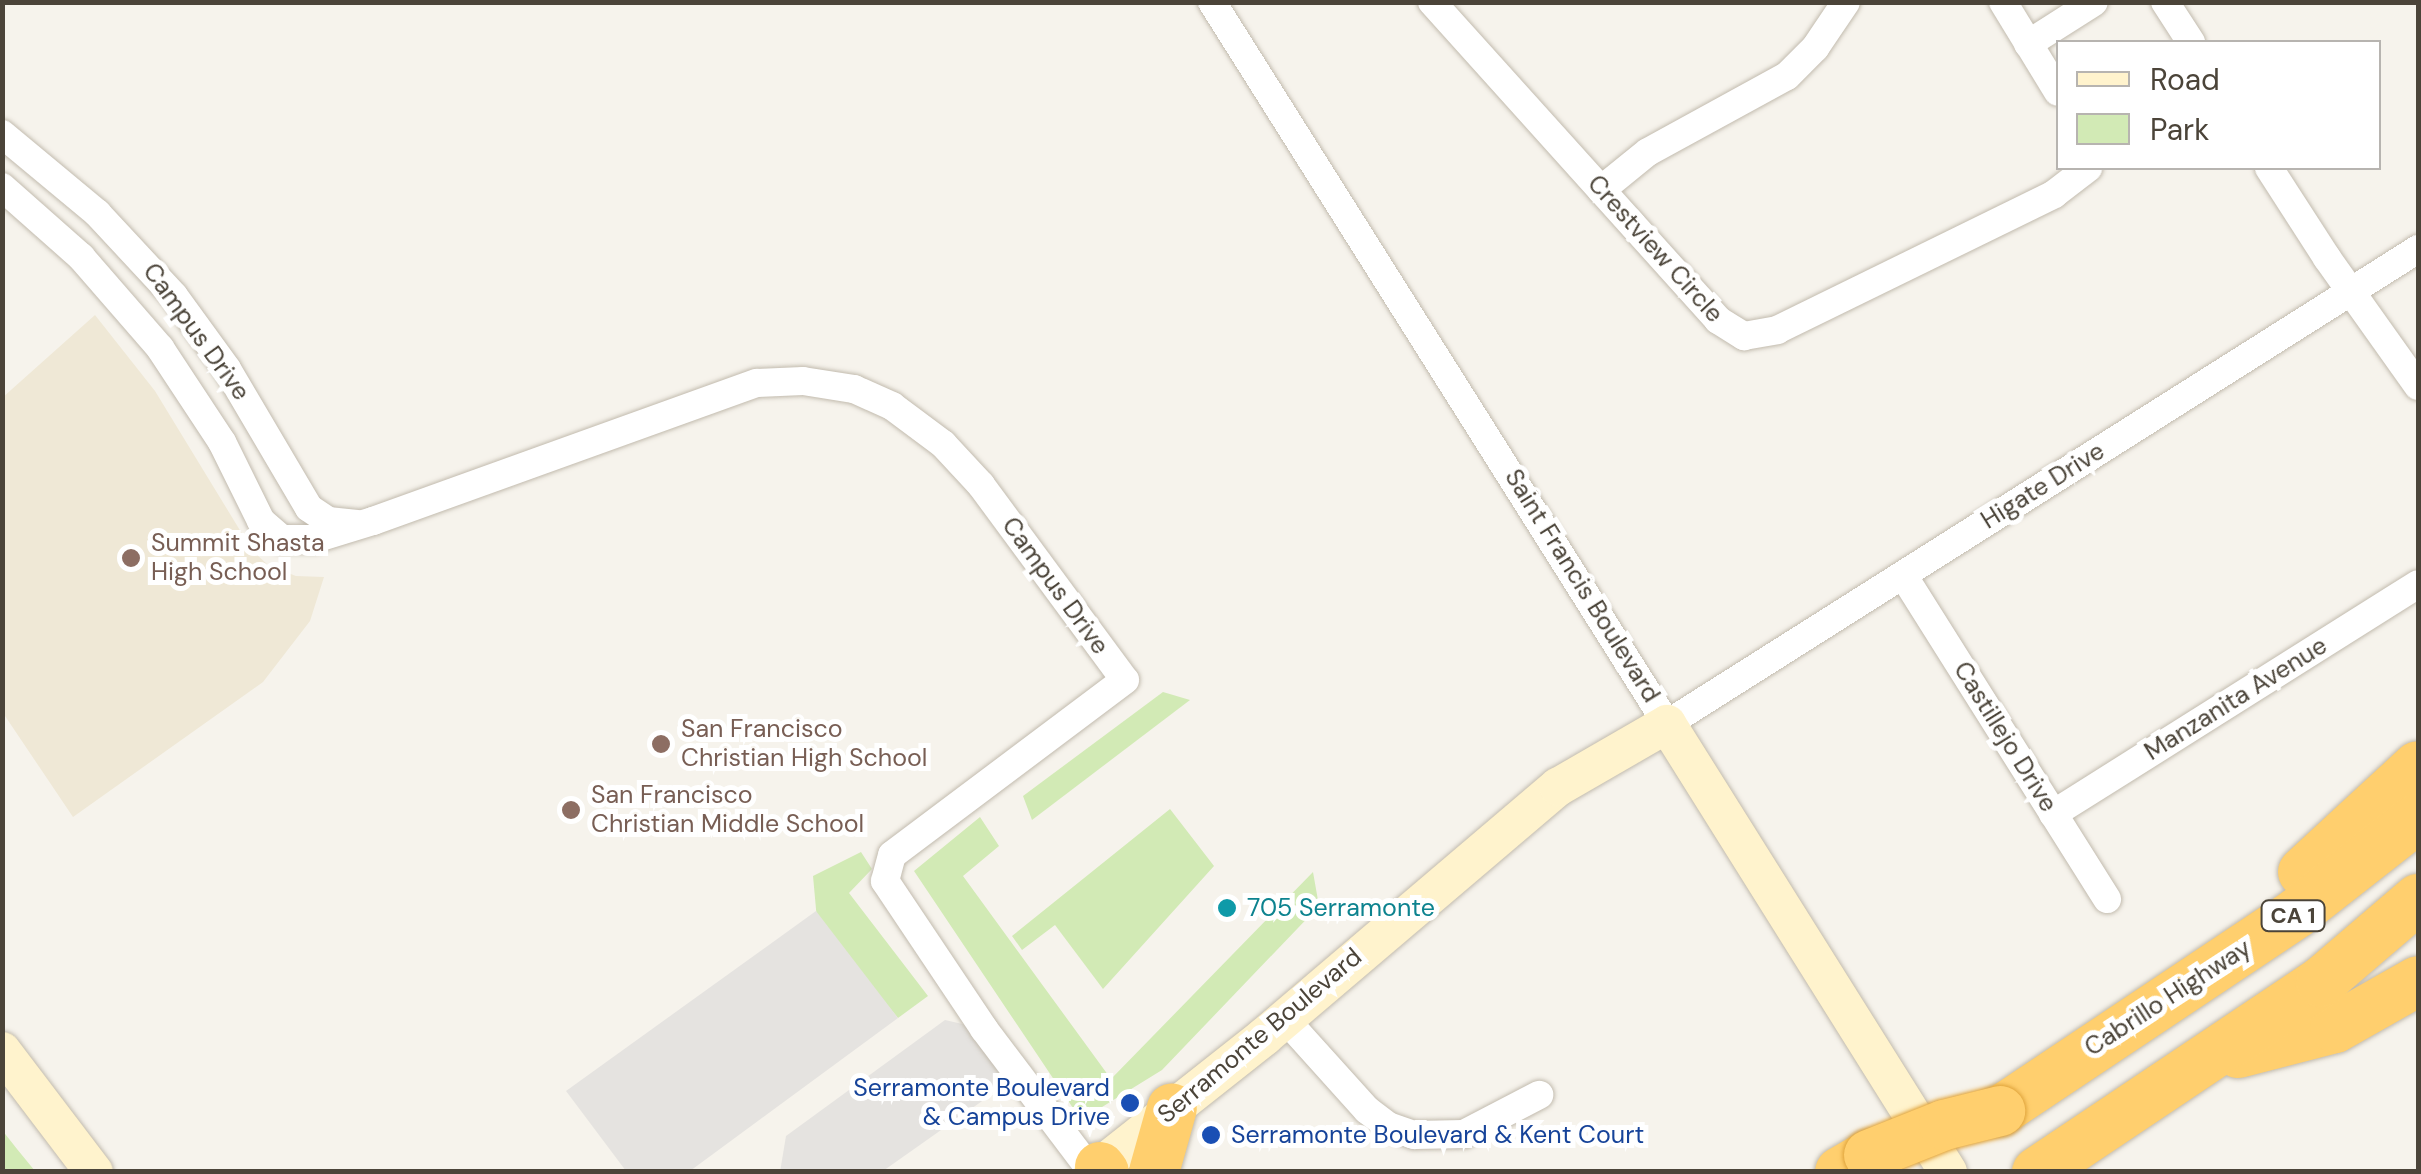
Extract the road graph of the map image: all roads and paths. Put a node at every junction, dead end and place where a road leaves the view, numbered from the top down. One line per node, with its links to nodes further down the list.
1 (1432, 2): 14 (street, Crestview Circle)
2 (1846, 2): 14 (street)
3 (2003, 2): 8 (street)
4 (2094, 2): 8 (street)
5 (2165, 2): 7 (street)
6 (1219, 5): 21 (street, Saint Francis Boulevard)
7 (2190, 40)
8 (2028, 44): 9 (street)
9 (2056, 89)
10 (2, 134): 18 (street, Campus Drive)
11 (2085, 170): 14 (street, Crestview Circle)
12 (2270, 170): 16 (street)
13 (2, 187): 18 (street, Campus Drive)
14 (1601, 190)
15 (2418, 249): 16 (street, Higate Drive)
16 (2351, 292): 17 (street); 19 (street, Higate Drive)
17 (2418, 386)
18 (373, 521): 36 (street, Campus Drive)
19 (1903, 575): 21 (street, Higate Drive); 23 (street, Castillejo Drive)
20 (2418, 584): 23 (street, Manzanita Avenue)
21 (1667, 724): 29 (street, Serramonte Boulevard); 39 (street, Saint Francis Boulevard)
22 (2418, 766): 28 (highway)
23 (2054, 814): 25 (street, Castillejo Drive)
24 (2418, 818): 28 (highway, Cabrillo Highway / CA 1)
25 (2107, 899)
26 (2418, 899): 31 (highway, CA 1)
27 (2418, 981): 31 (highway)
28 (2158, 1002): 34 (highway, Cabrillo Highway / CA 1, bridge)
29 (1286, 1019): 32 (street); 33 (street, Serramonte Boulevard)
30 (2, 1051): 37 (street)
31 (2204, 1062): 35 (highway, CA 1)
32 (1540, 1094)
33 (1172, 1108): 36 (street, Serramonte Boulevard); 38 (highway)
34 (1874, 1166)
35 (2041, 1169)
36 (1097, 1170)
37 (94, 1172)
38 (1154, 1172)
39 (1948, 1172)

